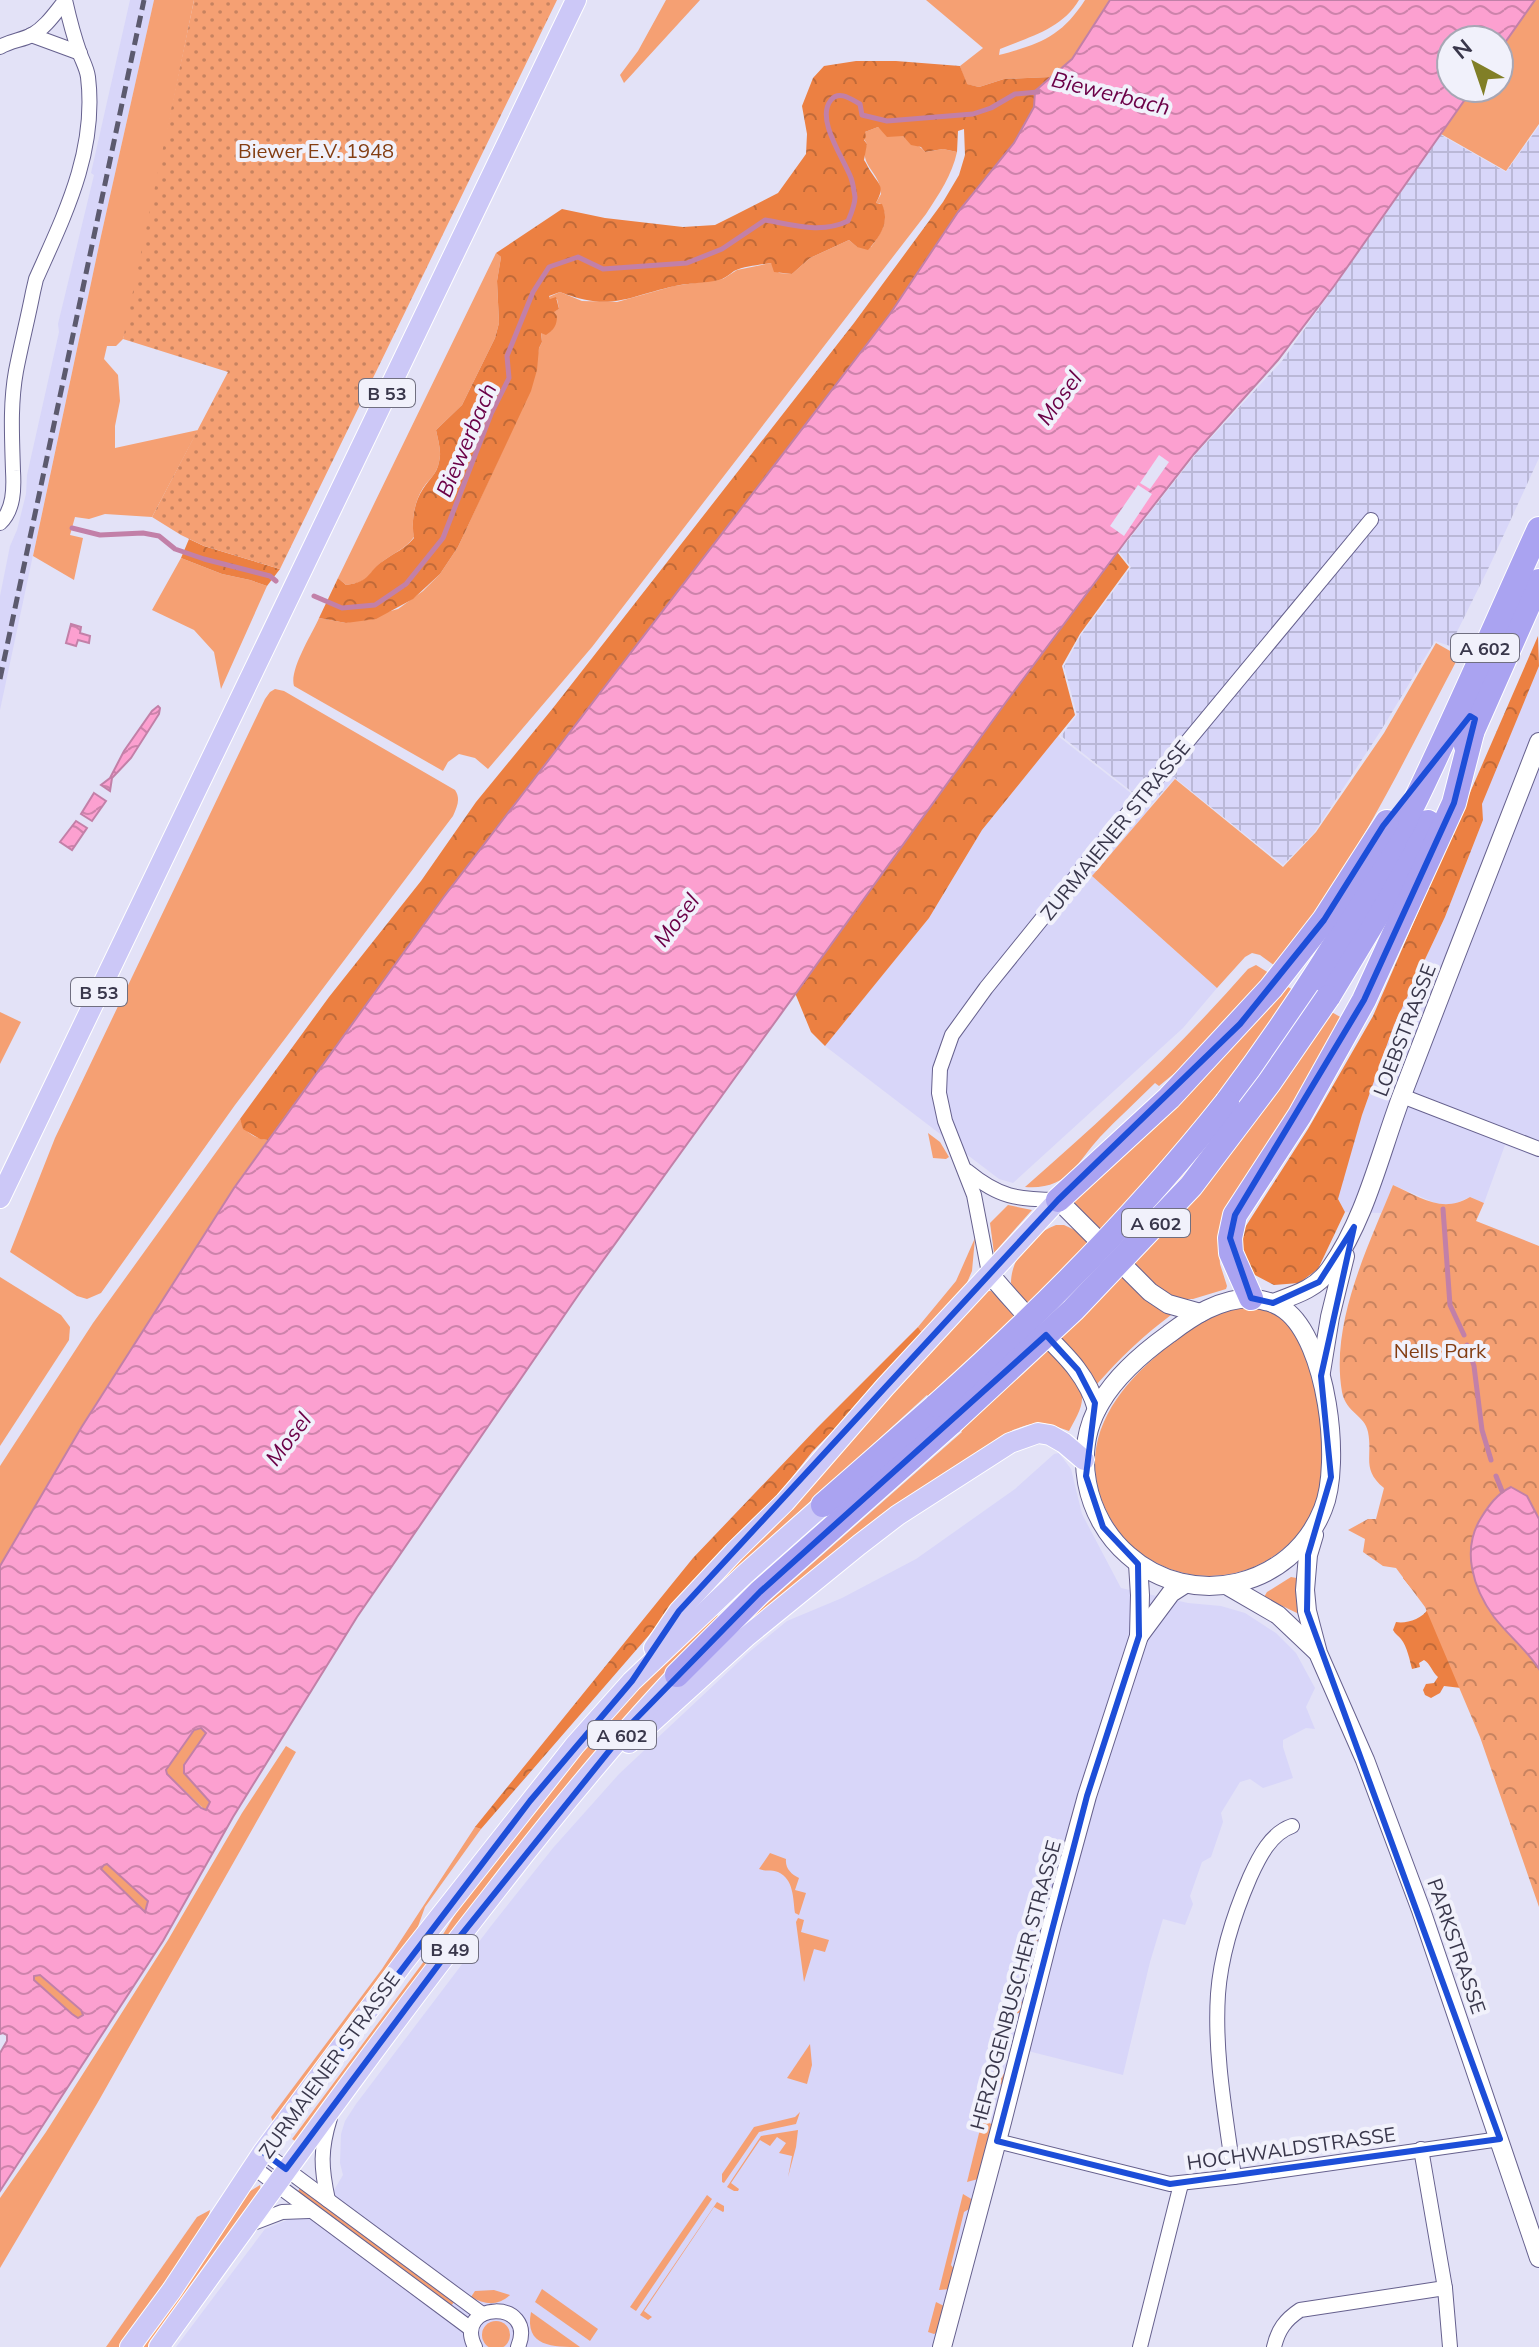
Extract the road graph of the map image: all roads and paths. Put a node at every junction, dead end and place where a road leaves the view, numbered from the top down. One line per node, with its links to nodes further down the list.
1 (65, 0): 3 (street); 5 (street)
2 (576, 0): 17 (main road, B 53)
3 (31, 35): 4 (street); 5 (street)
4 (0, 47)
5 (80, 53): 7 (street)
6 (1371, 520): 16 (street, ZURMAIENER STRASSE)
7 (0, 523)
8 (1539, 529): 12 (highway, A 602)
9 (1539, 581): 10 (highway, A 602)
10 (1472, 733): 13 (highway, A 602); 21 (highway)
11 (1539, 742): 14 (main road, LOEBSTRASSE)
12 (1430, 766): 13 (highway, A 602); 18 (highway)
13 (1318, 990): 25 (highway, A 602, bridge)
14 (1402, 1096): 15 (street); 19 (main road, LOEBSTRASSE)
15 (1539, 1149)
16 (965, 1169): 18 (street); 20 (street, ZURMAIENER STRASSE)
17 (0, 1198)
18 (1058, 1200): 20 (main road); 22 (main road)
19 (1354, 1227): 21 (main road, LOEBSTRASSE); 23 (main road)
20 (989, 1273): 24 (main road); 35 (main road)
21 (1262, 1300): 22 (main road); 23 (main road)
22 (1200, 1313): 24 (main road)
23 (1321, 1376): 28 (main road)
24 (1097, 1409): 26 (main road)
25 (944, 1413): 27 (highway, A 602); 34 (highway, A 602)
26 (1084, 1460): 29 (main road); 36 (main road)
27 (823, 1505): 35 (main road, A 602)
28 (1318, 1521): 31 (main road); 33 (main road, PARKSTRASSE)
29 (1138, 1564): 30 (main road); 32 (main road, HERZOGENBUSCHER STRASSE)
30 (1185, 1584): 31 (main road); 32 (main road, HERZOGENBUSCHER STRASSE)
31 (1228, 1586): 33 (main road, PARKSTRASSE)
32 (1139, 1636): 40 (main road, HERZOGENBUSCHER STRASSE)
33 (1318, 1653): 39 (main road, PARKSTRASSE)
34 (677, 1675): 36 (main road, A 602)
35 (632, 1681): 42 (main road, ZURMAIENER STRASSE / B 49)
36 (570, 1797): 38 (main road, ZURMAIENER STRASSE / B 49)
37 (1292, 1826): 44 (street)
38 (334, 2105): 43 (main road, ZURMAIENER STRASSE / B 49); 46 (street)
39 (1500, 2139): 41 (street, HOCHWALDSTRASSE); 49 (main road, PARKSTRASSE)
40 (997, 2141): 45 (street, HOCHWALDSTRASSE); 57 (main road, HERZOGENBUSCHER STRASSE)
41 (1421, 2149): 44 (street, HOCHWALDSTRASSE); 50 (street)
42 (258, 2160): 43 (street); 53 (main road, ZURMAIENER STRASSE / B 49)
43 (281, 2176): 46 (street); 47 (street); 48 (main road, ZURMAIENER STRASSE / B 49)
44 (1234, 2177): 45 (street, HOCHWALDSTRASSE)
45 (1181, 2184): 58 (street)
46 (328, 2200): 51 (street)
47 (309, 2211): 48 (street); 52 (street)
48 (245, 2226): 54 (main road, ZURMAIENER STRASSE / B 49)
49 (1539, 2258)
50 (1445, 2288): 59 (street); 60 (street)
51 (482, 2314): 52 (street); 56 (street)
52 (471, 2329): 55 (street)
53 (130, 2347)
54 (159, 2347)
55 (475, 2347)
56 (518, 2347)
57 (942, 2347)
58 (1140, 2347)
59 (1274, 2347)
60 (1450, 2347)

